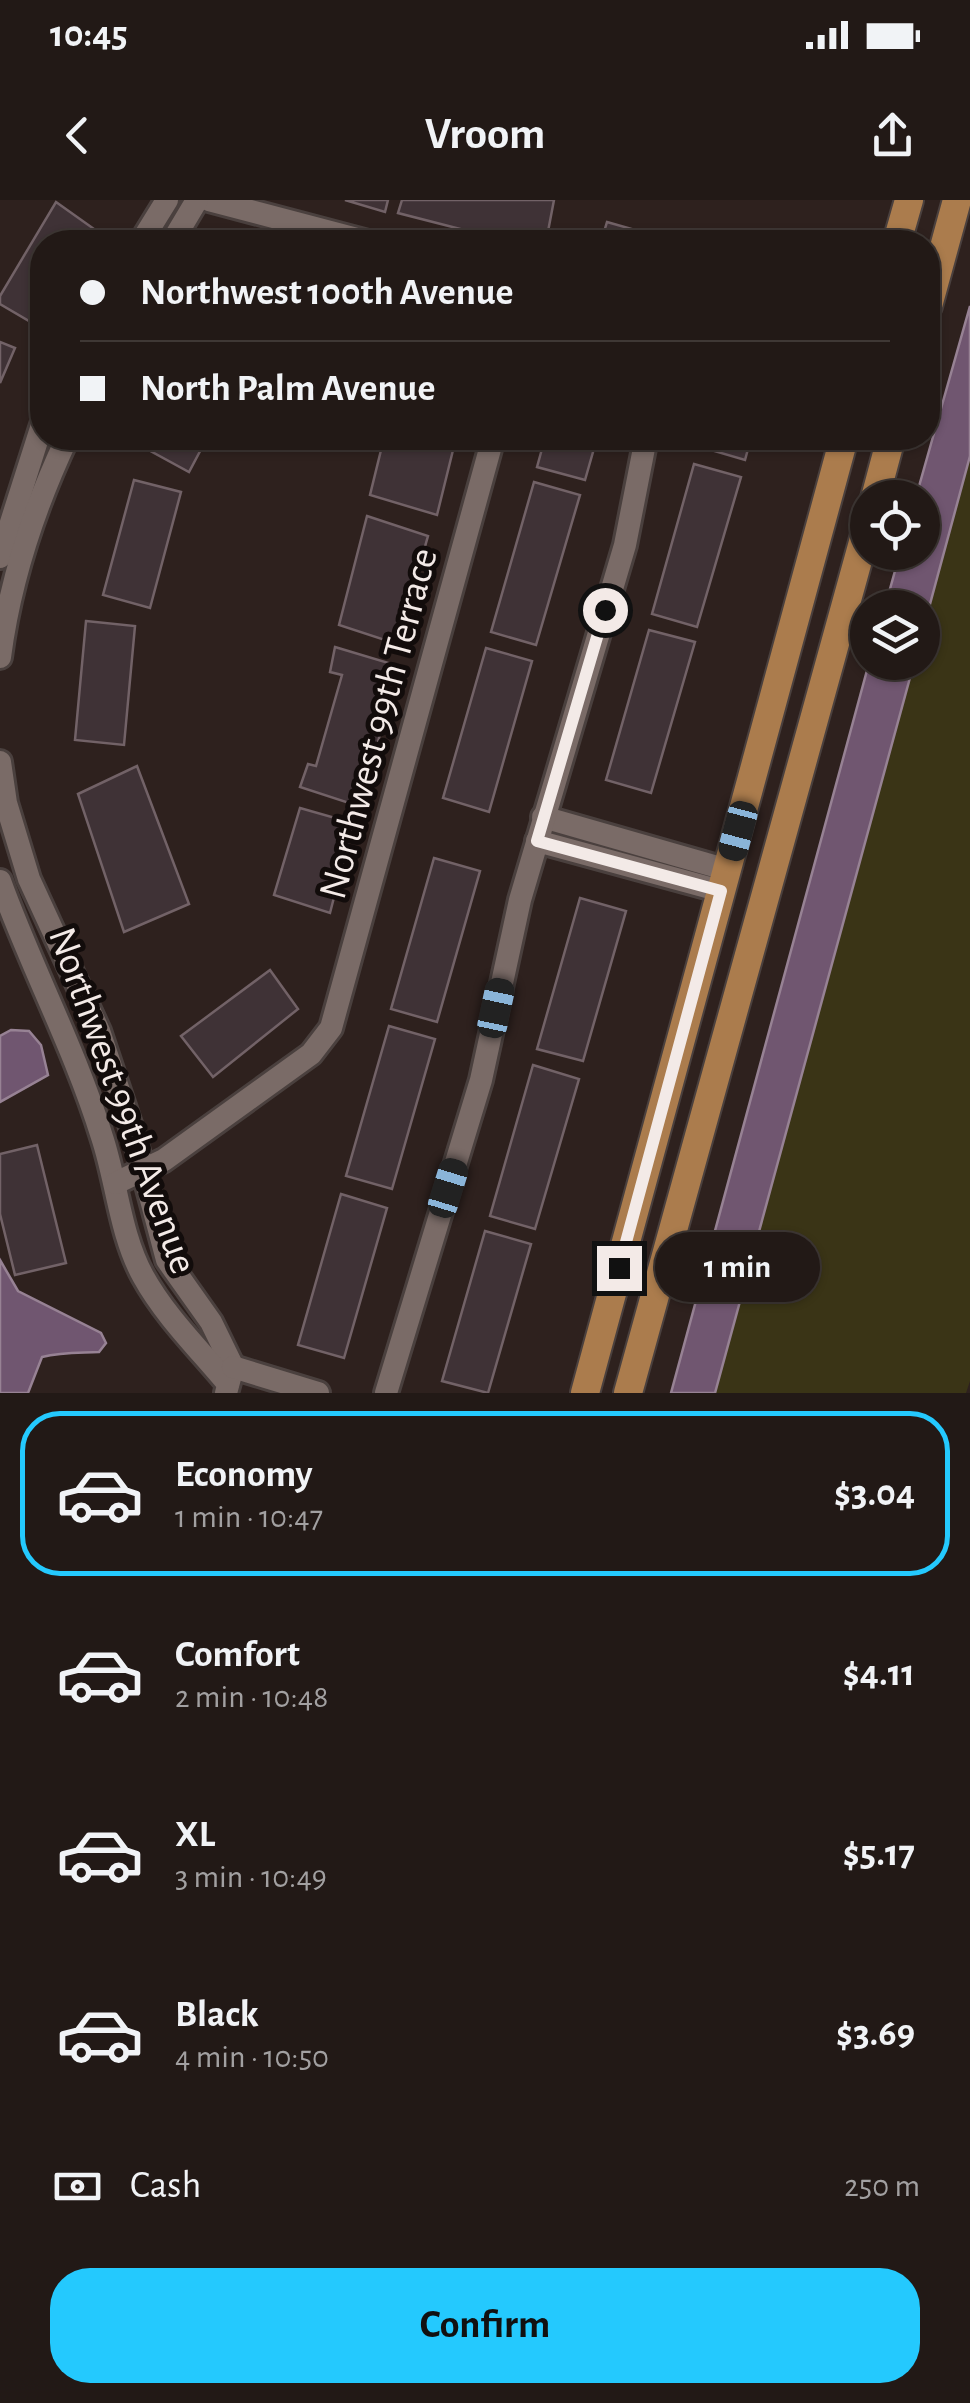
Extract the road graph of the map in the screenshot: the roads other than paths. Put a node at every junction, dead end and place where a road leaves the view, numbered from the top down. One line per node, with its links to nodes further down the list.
1 (167, 200): 7 (street)
2 (196, 200): 8 (street)
3 (209, 200): 9 (street)
4 (908, 200): 10 (main road)
5 (958, 200): 6 (street); 11 (main road)
6 (970, 202)
7 (148, 230)
8 (179, 230)
9 (323, 230)
10 (900, 230)
11 (940, 264)
12 (34, 450): 19 (street)
13 (61, 450): 21 (street)
14 (491, 450): 28 (street, Northwest 99th Terrace)
15 (644, 450): 23 (street)
16 (841, 450): 26 (main road)
17 (888, 450): 18 (main road)
18 (880, 480)
19 (0, 557)
20 (855, 570): 34 (main road)
21 (0, 657)
22 (0, 762): 25 (street, Northwest 99th Avenue)
23 (543, 818): 24 (street); 26 (street)
24 (537, 841): 26 (street); 32 (street)
25 (29, 880): 27 (street); 28 (street, Northwest 99th Avenue)
26 (724, 880): 33 (main road)
27 (1, 889): 29 (street, Northwest 99th Avenue)
28 (141, 1172): 29 (street); 30 (street, Northwest 99th Avenue)
29 (116, 1183): 30 (street, Northwest 99th Avenue)
30 (229, 1381): 31 (street)
31 (318, 1393)
32 (386, 1393)
33 (585, 1393)
34 (628, 1393)

